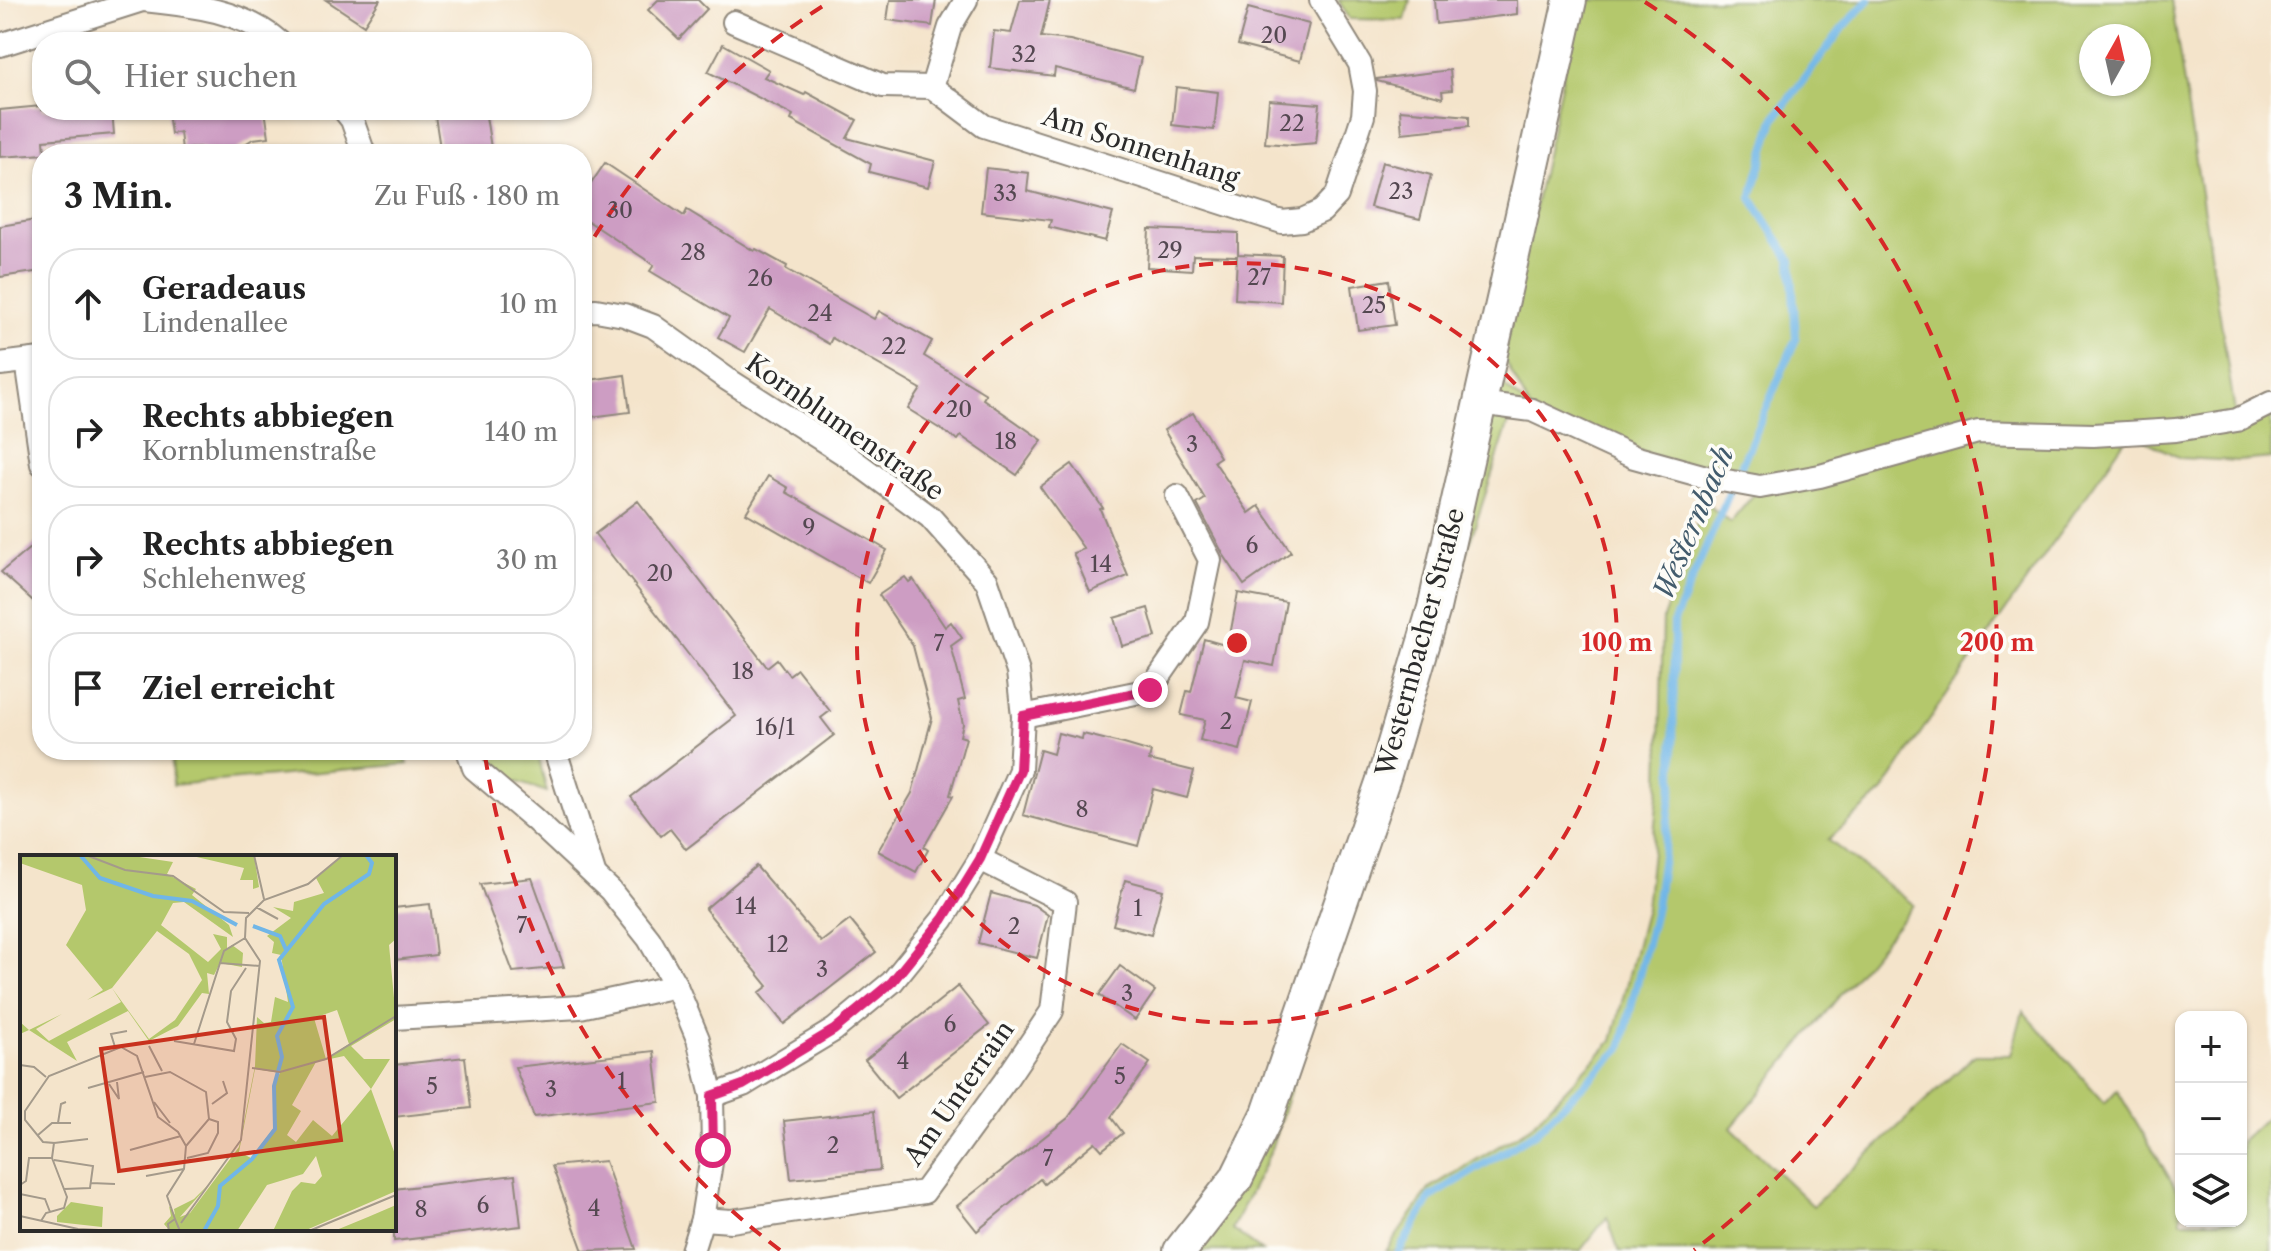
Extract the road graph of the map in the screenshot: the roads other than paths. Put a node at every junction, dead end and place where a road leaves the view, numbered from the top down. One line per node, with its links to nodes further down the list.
1 (143, 0): 6 (street); 7 (street)
2 (966, 0): 10 (street)
3 (1321, 0): 10 (street, Am Sonnenhang)
4 (1570, 0): 16 (street, Westernbacher Straße)
5 (734, 22): 10 (street)
6 (41, 32)
7 (267, 32)
8 (32, 35): 9 (street)
9 (0, 45)
10 (932, 87)
11 (352, 120): 12 (street)
12 (360, 144)
13 (592, 310): 19 (street, Kornblumenstraße)
14 (32, 360): 15 (street)
15 (0, 364)
16 (1479, 403): 17 (street); 29 (street, Westernbacher Straße)
17 (2271, 403)
18 (1177, 496): 19 (street)
19 (1023, 716): 22 (street, Kornblumenstraße)
20 (471, 760): 23 (street)
21 (558, 760): 23 (street)
22 (980, 859): 26 (street, Kornblumenstraße); 27 (street, Am Unterrain)
23 (595, 874): 24 (street)
24 (676, 986): 25 (street); 26 (street)
25 (396, 1018)
26 (712, 1096): 27 (street)
27 (702, 1219): 28 (street)
28 (692, 1251)
29 (1180, 1251)

